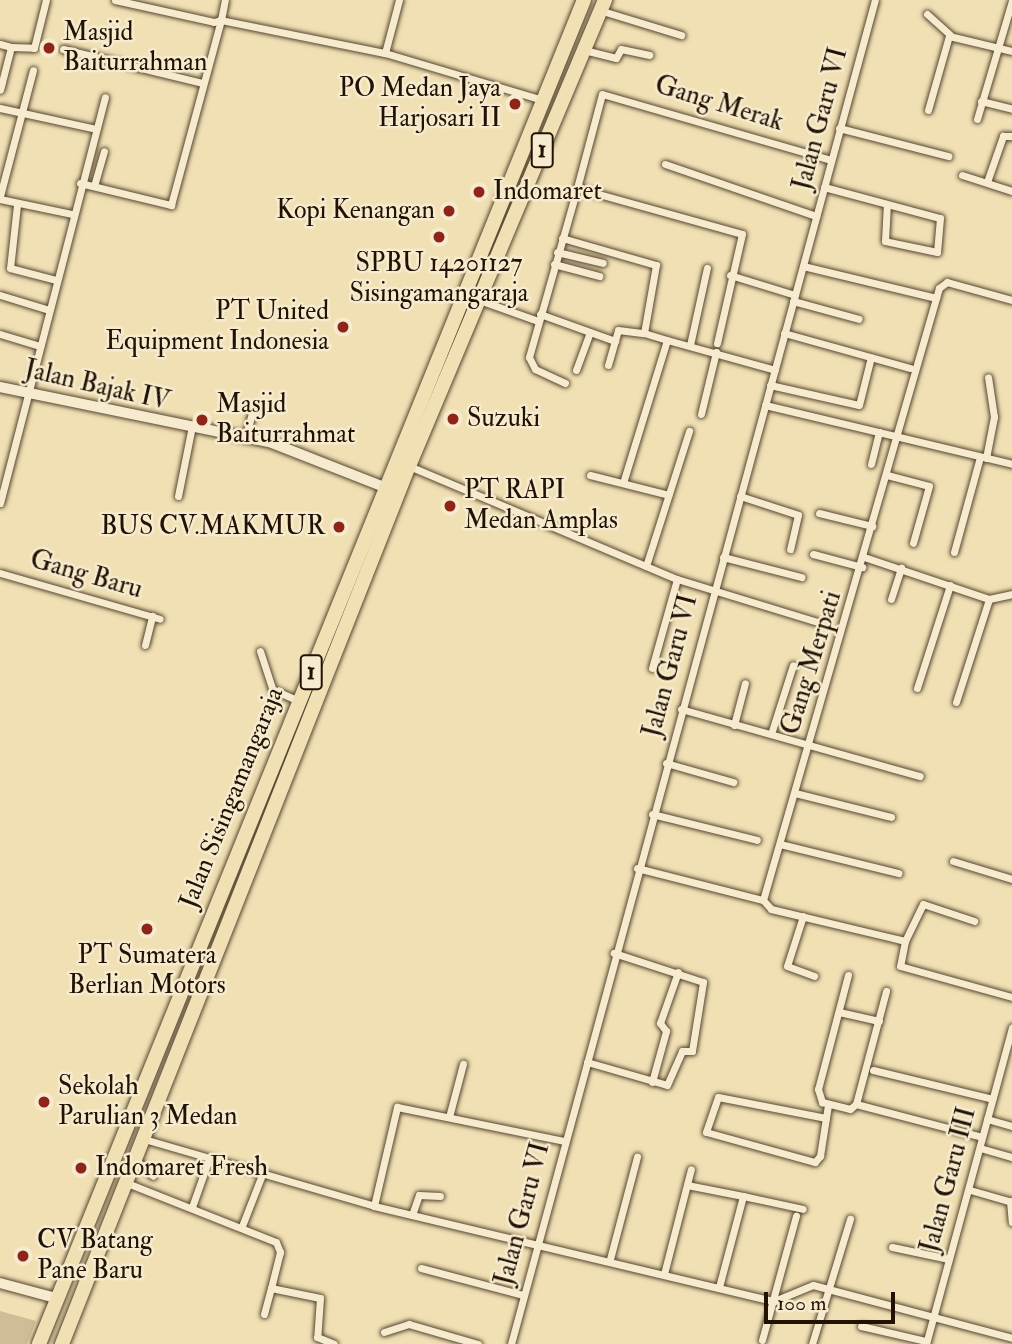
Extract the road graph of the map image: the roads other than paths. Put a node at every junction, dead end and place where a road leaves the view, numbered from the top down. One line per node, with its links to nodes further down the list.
1 (46, 0): 15 (street)
2 (115, 0): 8 (street)
3 (225, 0): 11 (street)
4 (399, 0): 20 (street)
5 (584, 0): 26 (highway, Jalan Sisingamangaraja / 1)
6 (875, 0): 33 (street, Jalan Garu VI)
7 (1012, 1): 16 (street)
8 (146, 4): 11 (street)
9 (602, 5): 12 (street); 18 (highway, Jalan Sisingamangaraja / 1)
10 (927, 14): 13 (street)
11 (221, 20): 20 (street); 23 (street)
12 (681, 35)
13 (950, 35): 16 (street); 30 (street)
14 (0, 44): 15 (street)
15 (12, 47): 24 (street)
16 (996, 47): 19 (street); 27 (street)
17 (63, 49): 23 (street)
18 (583, 50): 21 (street); 64 (highway, Jalan Sisingamangaraja / 1)
19 (1012, 51)
20 (385, 53): 26 (street)
21 (649, 55)
22 (33, 70): 31 (street)
23 (202, 83): 43 (street)
24 (0, 90)
25 (105, 97): 34 (street)
26 (543, 100): 103 (highway, Jalan Sisingamangaraja / 1)
27 (981, 102): 29 (street); 32 (street)
28 (0, 107): 31 (street)
29 (1012, 109)
30 (928, 110)
31 (22, 113): 34 (street); 47 (street)
32 (977, 119)
33 (839, 128): 37 (street); 38 (street, Jalan Garu VI)
34 (96, 129): 42 (street)
35 (1012, 136): 41 (street)
36 (104, 151): 43 (street)
37 (948, 156)
38 (830, 160): 44 (street, Jalan Garu VI); 45 (street, Gang Merak)
39 (665, 164): 51 (street)
40 (962, 175): 41 (street)
41 (987, 182): 46 (street)
42 (80, 183): 43 (street); 50 (street)
43 (94, 186)
44 (824, 187): 49 (street); 51 (street, Jalan Garu VI)
45 (577, 188): 52 (street); 58 (street)
46 (1012, 191)
47 (0, 198): 48 (street)
48 (17, 205): 50 (street); 60 (street)
49 (887, 205): 49 (street)
50 (72, 214): 60 (street)
51 (816, 216): 56 (street, Jalan Garu VI)
52 (562, 238): 53 (street); 70 (street)
53 (557, 252): 54 (street); 55 (street)
54 (603, 263)
55 (554, 264): 59 (street); 67 (street)
56 (803, 266): 62 (street, Jalan Garu VI); 63 (street)
57 (707, 268): 75 (street)
58 (730, 275): 62 (street); 77 (street)
59 (599, 276)
60 (56, 280): 66 (street)
61 (0, 295): 66 (street)
62 (794, 298): 68 (street); 71 (street, Jalan Garu VI)
63 (936, 298): 65 (street); 94 (street, Gang Merpati)
64 (479, 300): 67 (street); 99 (highway, Jalan Sisingamangaraja / 1)
65 (1012, 300)
66 (49, 310): 76 (street)
67 (539, 317): 69 (street); 84 (street)
68 (859, 319)
69 (590, 332): 74 (street); 81 (street)
70 (643, 333): 73 (street); 74 (street)
71 (785, 333): 78 (street); 82 (street, Jalan Garu VI)
72 (0, 334): 76 (street)
73 (667, 340): 75 (street); 102 (street)
74 (615, 341): 79 (street)
75 (690, 345): 77 (street)
76 (40, 346): 87 (street)
77 (717, 348): 82 (street); 90 (street)
78 (871, 357): 80 (street); 85 (street)
79 (608, 365)
80 (910, 368)
81 (576, 370)
82 (775, 370): 85 (street, Jalan Garu VI)
83 (988, 377): 96 (street)
84 (565, 383)
85 (770, 385): 88 (street, Jalan Garu VI)
86 (0, 387): 87 (street, Jalan Bajak IV)
87 (28, 393): 91 (street, Jalan Bajak IV); 107 (street)
88 (765, 405): 93 (street); 106 (street, Jalan Garu VI)
89 (253, 409): 95 (street)
90 (701, 414)
91 (191, 431): 95 (street, Jalan Bajak IV); 105 (street)
92 (689, 431): 104 (street)
93 (879, 432): 94 (street); 97 (street)
94 (898, 437): 96 (street); 101 (street, Gang Merpati)
95 (244, 442): 103 (street, Jalan Bajak IV)
96 (983, 457): 98 (street); 112 (street)
97 (871, 464)
98 (1012, 464)
99 (409, 466): 116 (street); 179 (highway, Jalan Sisingamangaraja / 1)
100 (590, 475): 102 (street)
101 (887, 475): 109 (street, Gang Merpati); 110 (street)
102 (624, 480): 104 (street)
103 (384, 487): 136 (highway, Jalan Sisingamangaraja / 1)
104 (669, 495): 116 (street)
105 (178, 496)
106 (740, 496): 111 (street); 114 (street, Jalan Garu VI)
107 (0, 503)
108 (819, 513): 109 (street)
109 (872, 526): 115 (street, Gang Merpati)
110 (913, 543)
111 (790, 549)
112 (954, 552)
113 (813, 554): 117 (street)
114 (723, 557): 120 (street); 123 (street, Jalan Garu VI)
115 (864, 557): 117 (street, Gang Merpati); 118 (street)
116 (646, 566): 121 (street)
117 (862, 567): 141 (street, Gang Merpati)
118 (901, 568): 122 (street); 125 (street)
119 (0, 573): 127 (street, Gang Baru)
120 (801, 577)
121 (677, 579): 123 (street); 133 (street)
122 (950, 585): 126 (street); 135 (street)
123 (713, 592): 129 (street); 138 (street, Jalan Garu VI)
124 (1012, 594): 126 (street)
125 (891, 599)
126 (989, 599): 137 (street)
127 (152, 616): 128 (street, Gang Baru); 130 (street)
128 (160, 619)
129 (818, 621)
130 (145, 645)
131 (260, 651): 136 (street)
132 (793, 665): 140 (street)
133 (652, 668)
134 (745, 683): 139 (street)
135 (917, 688)
136 (299, 701): 214 (highway, Jalan Sisingamangaraja / 1)
137 (956, 702)
138 (681, 709): 139 (street); 142 (street, Jalan Garu VI)
139 (734, 724): 140 (street)
140 (771, 734): 141 (street)
141 (809, 746): 143 (street); 145 (street, Gang Merpati)
142 (666, 763): 144 (street); 146 (street, Jalan Garu VI)
143 (920, 776)
144 (733, 782)
145 (795, 793): 147 (street); 149 (street, Gang Merpati)
146 (652, 814): 148 (street); 151 (street, Jalan Garu VI)
147 (891, 817)
148 (757, 840)
149 (780, 844): 152 (street); 154 (street, Gang Merpati)
150 (953, 861): 153 (street)
151 (637, 868): 154 (street); 158 (street, Jalan Garu VI)
152 (898, 873)
153 (1012, 879)
154 (762, 900): 155 (street)
155 (803, 916): 157 (street); 161 (street)
156 (974, 921): 157 (street)
157 (905, 942): 163 (street)
158 (614, 953): 159 (street); 167 (street, Jalan Garu VI)
159 (678, 972): 170 (street); 170 (street)
160 (848, 975): 164 (street)
161 (814, 976)
162 (886, 991): 165 (street)
163 (1012, 997)
164 (839, 1012): 165 (street); 173 (street)
165 (879, 1021): 172 (street)
166 (1012, 1027): 171 (street, Jalan Garu III)
167 (587, 1062): 170 (street); 180 (street, Jalan Garu VI)
168 (463, 1064): 174 (street)
169 (873, 1070): 171 (street)
170 (652, 1082)
171 (993, 1099): 176 (street, Jalan Garu III)
172 (856, 1104): 173 (street); 178 (street)
173 (828, 1105): 175 (street)
174 (449, 1117): 180 (street); 195 (street)
175 (826, 1118): 175 (street)
176 (987, 1119): 177 (street); 178 (street, Jalan Garu III)
177 (1012, 1126)
178 (982, 1138): 181 (street, Jalan Garu III)
179 (144, 1139): 184 (street); 185 (highway, Jalan Sisingamangaraja / 1)
180 (564, 1141): 203 (street, Jalan Garu VI)
181 (980, 1148): 183 (street); 191 (street, Jalan Garu III)
182 (638, 1157): 205 (street)
183 (1012, 1157)
184 (209, 1159): 187 (street); 196 (street)
185 (136, 1160): 188 (street); 189 (highway, Jalan Sisingamangaraja / 1)
186 (691, 1169): 190 (street)
187 (263, 1171): 195 (street); 202 (street)
188 (153, 1177)
189 (127, 1183): 196 (street); 224 (highway, Jalan Sisingamangaraja / 1)
190 (687, 1185): 193 (street); 208 (street)
191 (970, 1190): 194 (street); 206 (street, Jalan Garu III)
192 (440, 1196): 198 (street)
193 (743, 1196): 197 (street); 210 (street)
194 (1011, 1201): 201 (street)
195 (374, 1206): 198 (street)
196 (192, 1208): 202 (street)
197 (803, 1209)
198 (412, 1215): 203 (street)
199 (796, 1216): 215 (street)
200 (850, 1219): 211 (street)
201 (1012, 1222)
202 (242, 1226): 212 (street)
203 (538, 1241): 205 (street); 213 (street, Jalan Garu VI)
204 (892, 1247): 206 (street)
205 (610, 1259): 208 (street)
206 (949, 1259): 216 (street, Jalan Garu III)
207 (421, 1268): 213 (street)
208 (664, 1274): 210 (street)
209 (0, 1283): 214 (street)
210 (719, 1287): 215 (street)
211 (827, 1287): 215 (street); 216 (street); 228 (street)
212 (271, 1288): 217 (street); 225 (street)
213 (523, 1295): 227 (street, Jalan Garu VI)
214 (56, 1298): 223 (highway, Jalan Sisingamangaraja / 1)
215 (774, 1301): 221 (street)
216 (934, 1312): 220 (street); 222 (street, Jalan Garu III)
217 (264, 1314)
218 (861, 1326): 222 (street)
219 (384, 1332): 226 (street)
220 (1006, 1339)
221 (762, 1340)
222 (926, 1343)
223 (39, 1344)
224 (62, 1344)
225 (334, 1344)
226 (478, 1344)
227 (510, 1344)
228 (811, 1344)

